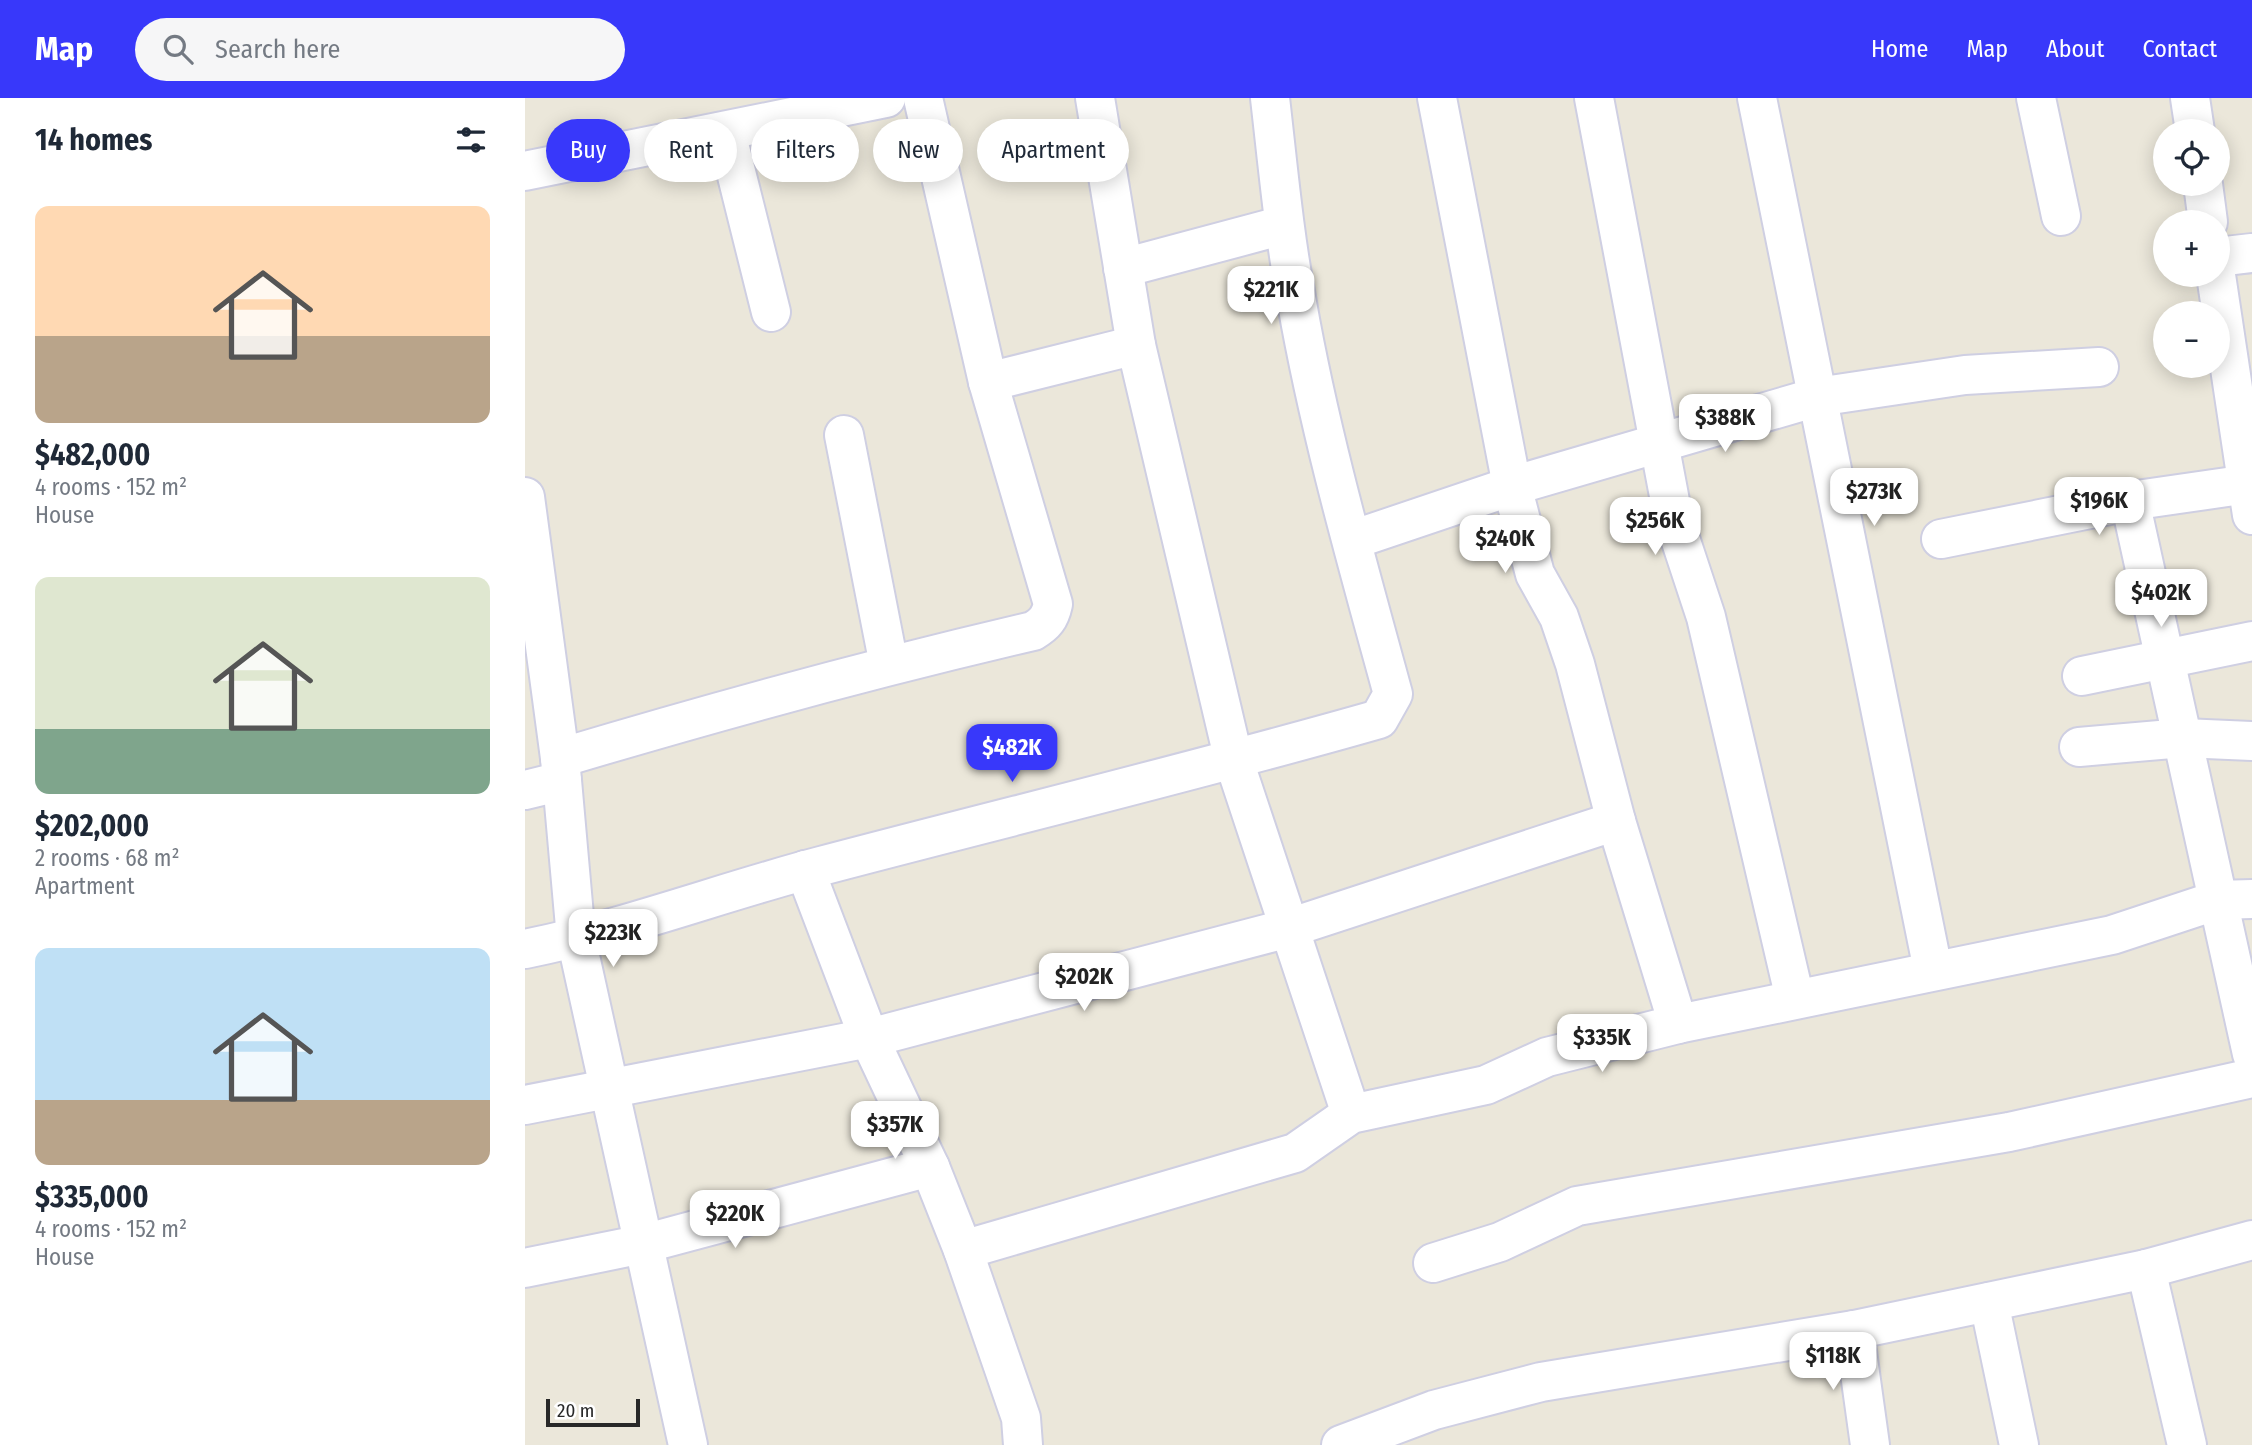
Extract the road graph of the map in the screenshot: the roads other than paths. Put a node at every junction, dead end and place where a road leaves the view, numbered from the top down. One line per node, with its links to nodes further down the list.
1 (886, 98): 11 (street)
2 (923, 98): 24 (street)
3 (1095, 98): 19 (street)
4 (1270, 98): 16 (street)
5 (1437, 98): 28 (street)
6 (1594, 98): 27 (street)
7 (1757, 98): 25 (street)
8 (2036, 98): 15 (street)
9 (2190, 98): 10 (street)
10 (2193, 119)
11 (737, 130)
12 (644, 148): 13 (street)
13 (525, 171)
14 (737, 176): 21 (street)
15 (2061, 216)
16 (1284, 225): 19 (street); 33 (street)
17 (2252, 253): 18 (street)
18 (2230, 256)
19 (1123, 268): 22 (street)
20 (2218, 287): 30 (street)
21 (771, 312)
22 (1136, 345): 24 (street); 42 (street)
23 (2099, 367): 25 (street)
24 (988, 382): 37 (street)
25 (1817, 397): 27 (street); 51 (street)
26 (844, 435): 37 (street)
27 (1658, 443): 28 (street); 52 (street)
28 (1512, 486): 33 (street); 45 (street)
29 (525, 497): 34 (street)
30 (2250, 499): 31 (street)
31 (2130, 501): 32 (street); 36 (street)
32 (1941, 539)
33 (1352, 540): 42 (street)
34 (530, 557): 43 (street)
35 (2252, 641): 36 (street)
36 (2165, 659): 38 (street); 39 (street)
37 (889, 665): 43 (street)
38 (2082, 676)
39 (2183, 738): 40 (street); 41 (street); 47 (street)
40 (2252, 741)
41 (2079, 747)
42 (1234, 761): 46 (street); 48 (street)
43 (561, 770): 44 (street); 49 (street)
44 (525, 790)
45 (1616, 821): 48 (street); 53 (street)
46 (805, 870): 49 (street); 54 (street)
47 (2235, 900): 51 (street); 55 (street)
48 (1289, 928): 54 (street); 59 (street)
49 (576, 939): 50 (street); 57 (street)
50 (525, 948)
51 (1933, 970): 52 (street)
52 (1795, 999): 53 (street)
53 (1678, 1024): 59 (street)
54 (869, 1038): 57 (street); 60 (street)
55 (2252, 1054)
56 (2252, 1078): 64 (street)
57 (608, 1087): 58 (street); 62 (street)
58 (525, 1105)
59 (1351, 1114): 63 (street)
60 (930, 1167): 62 (street); 63 (street)
61 (2252, 1240): 66 (street)
62 (643, 1244): 65 (street); 69 (street)
63 (963, 1250): 70 (street)
64 (1433, 1263)
65 (525, 1268)
66 (2146, 1269): 67 (street); 74 (street)
67 (1989, 1301): 68 (street); 73 (street)
68 (1854, 1330): 71 (street); 72 (street)
69 (688, 1445)
70 (1023, 1445)
71 (1341, 1445)
72 (1870, 1445)
73 (2019, 1445)
74 (2187, 1445)

